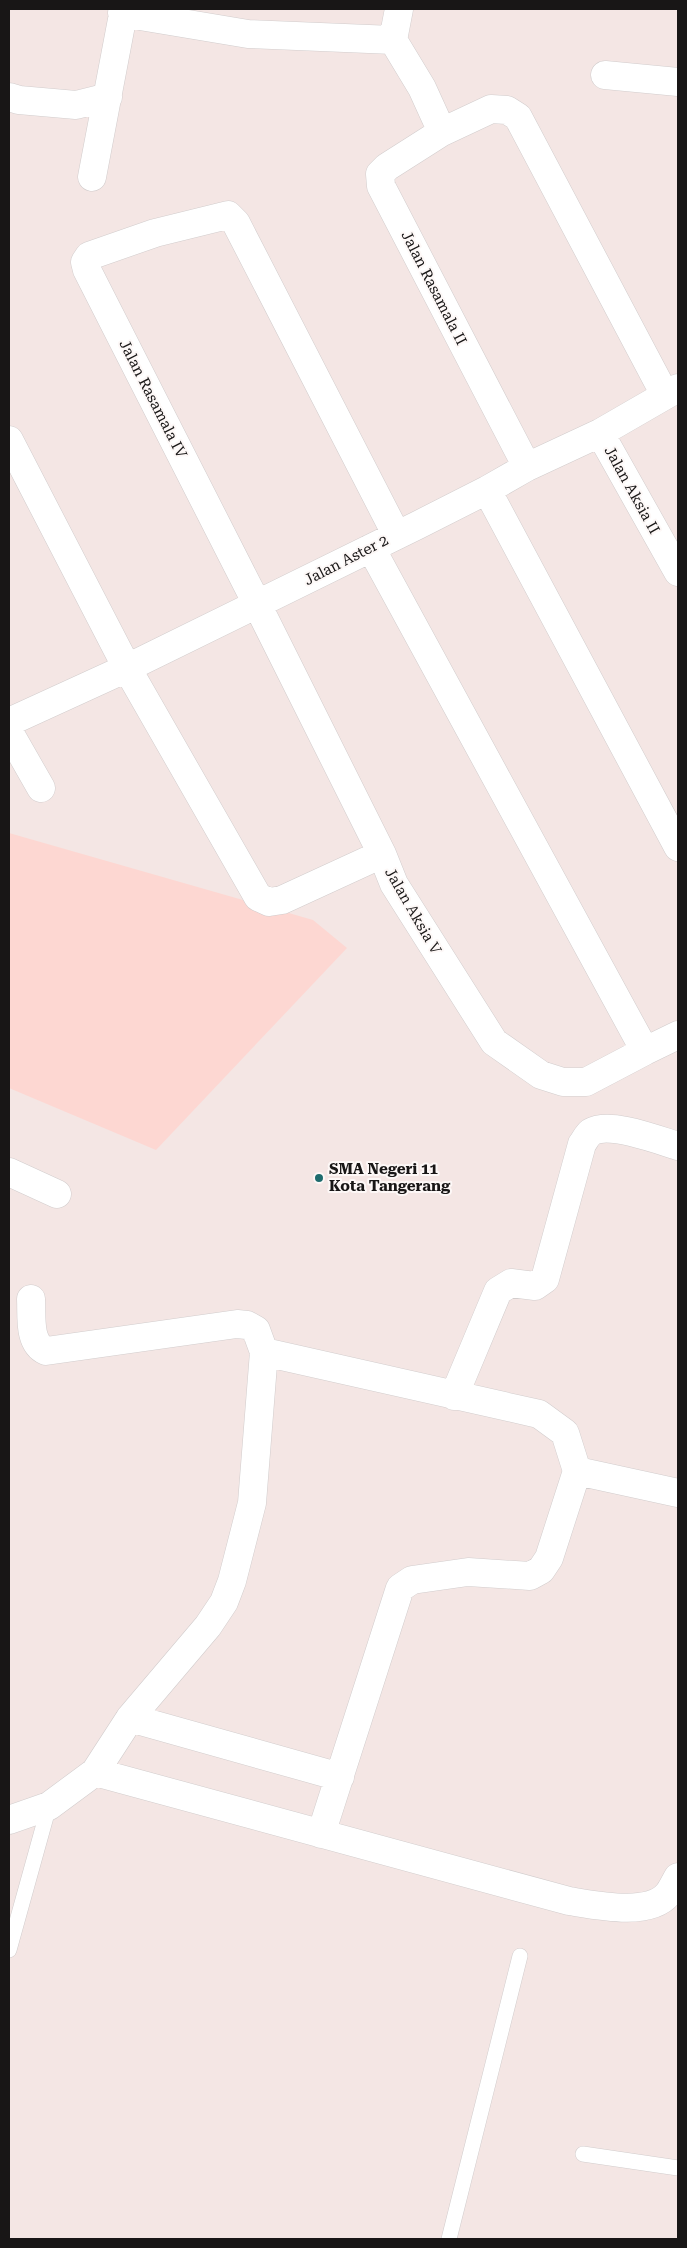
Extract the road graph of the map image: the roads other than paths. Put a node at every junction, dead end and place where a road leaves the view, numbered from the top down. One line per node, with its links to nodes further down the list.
1 (399, 9): 3 (street)
2 (123, 11): 3 (street); 7 (street)
3 (393, 40): 8 (street)
4 (605, 76): 5 (street)
5 (677, 84)
6 (9, 97): 7 (street)
7 (108, 97): 9 (street)
8 (442, 132): 10 (street, Jalan Rasamala II); 13 (street, Jalan Rasamala II)
9 (92, 177)
10 (672, 392): 11 (street, Jalan Aster 2)
11 (600, 433): 13 (street, Jalan Aster 2); 17 (street, Jalan Aksia II)
12 (9, 440): 19 (street)
13 (527, 467): 14 (street, Jalan Aster 2)
14 (487, 490): 15 (street, Jalan Aster 2); 23 (street)
15 (396, 534): 16 (street, Jalan Aster 2); 18 (street, Jalan Rasamala IV)
16 (371, 548): 18 (street, Jalan Aster 2); 26 (street)
17 (678, 572)
18 (257, 604): 19 (street, Jalan Aster 2); 24 (street, Jalan Aksia V)
19 (127, 668): 20 (street, Jalan Aster 2); 24 (street)
20 (9, 722)
21 (9, 732): 22 (street)
22 (41, 788)
23 (678, 847)
24 (382, 854): 26 (street, Jalan Aksia V)
25 (678, 1035): 26 (street, Jalan Aksia V)
26 (640, 1043)
27 (678, 1146): 32 (street)
28 (9, 1172): 29 (street)
29 (57, 1194)
30 (31, 1299): 31 (street)
31 (264, 1352): 32 (street); 35 (street)
32 (454, 1396): 33 (street)
33 (577, 1471): 34 (street); 37 (street)
34 (678, 1493)
35 (130, 1718): 36 (street); 37 (street)
36 (95, 1772): 38 (street); 40 (street)
37 (340, 1777): 40 (street)
38 (49, 1806): 39 (street); 42 (lane)
39 (9, 1820)
40 (321, 1834): 41 (street)
41 (678, 1877)
42 (9, 1950)
43 (520, 1956): 46 (lane)
44 (583, 2154): 45 (lane)
45 (678, 2168)
46 (449, 2239)

